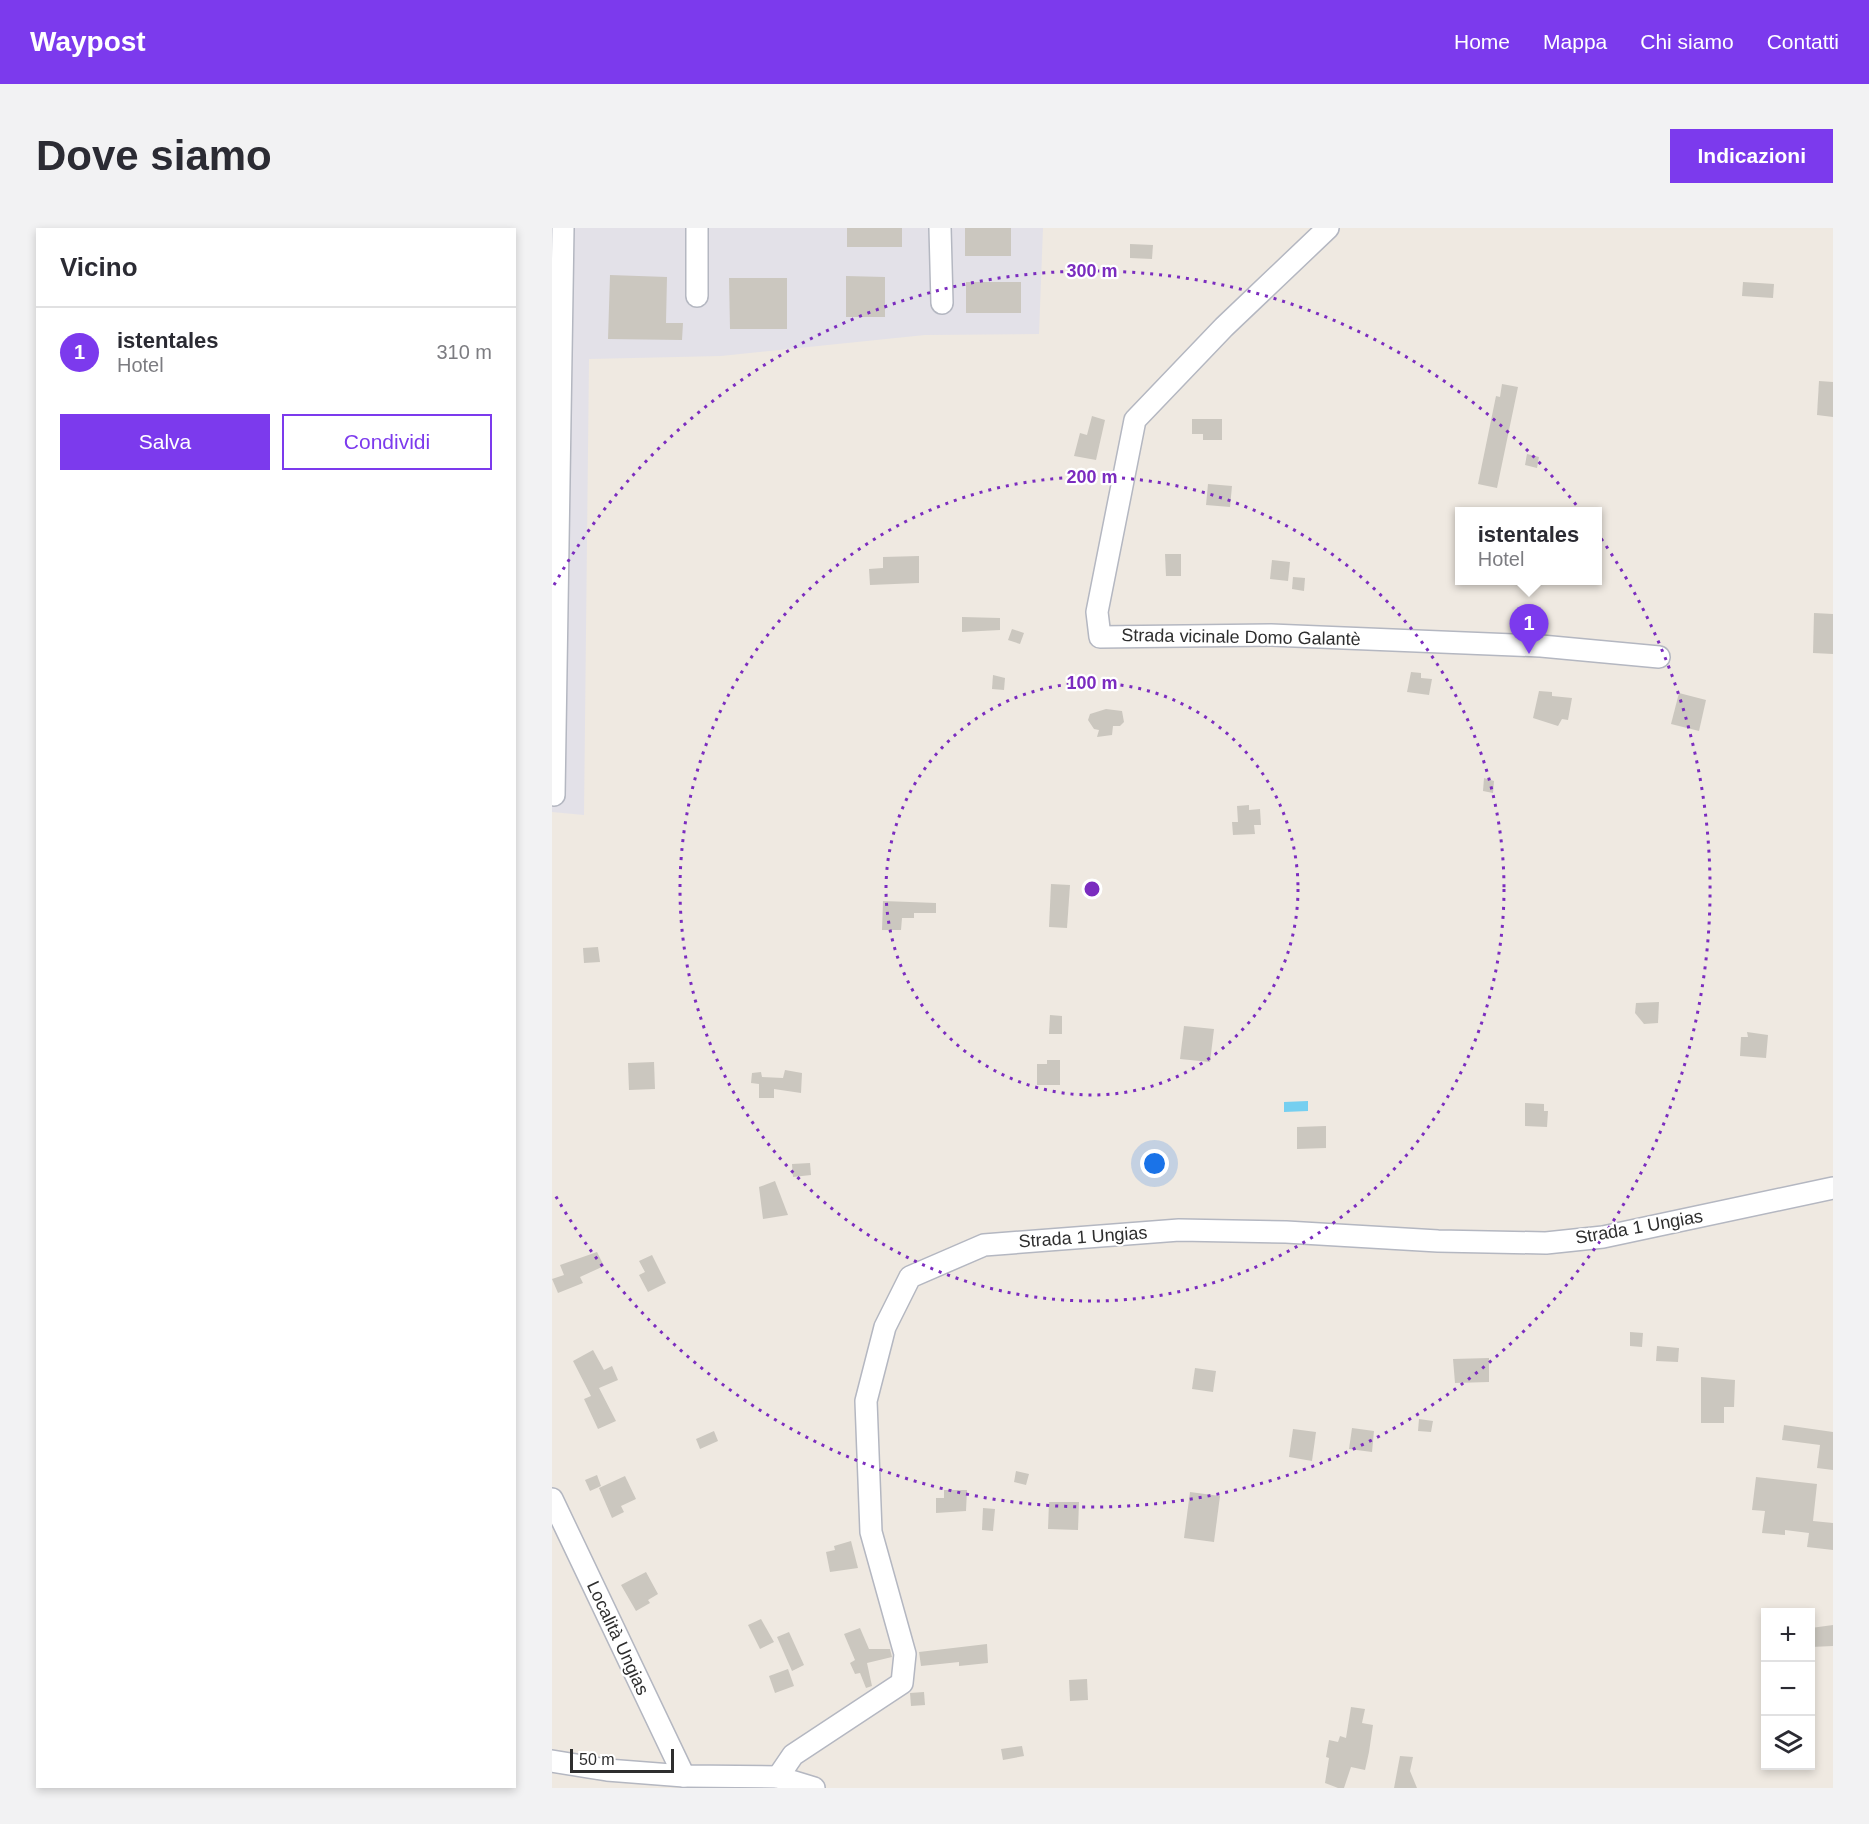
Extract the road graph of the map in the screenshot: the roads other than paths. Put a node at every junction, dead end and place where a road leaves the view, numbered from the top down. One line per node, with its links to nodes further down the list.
1 (562, 228): 7 (street)
2 (698, 228): 5 (street)
3 (940, 228): 6 (street)
4 (1328, 228): 8 (street, Strada vicinale Domo Galantè)
5 (697, 296)
6 (942, 303)
7 (555, 505): 9 (street)
8 (1659, 657)
9 (554, 702): 10 (street)
10 (554, 795)
11 (1833, 1188): 15 (street, Strada 1 Ungias)
12 (552, 1499): 14 (street, Località Ungias)
13 (552, 1761): 14 (street)
14 (684, 1776): 15 (street)
15 (778, 1778): 16 (street)
16 (814, 1788)

